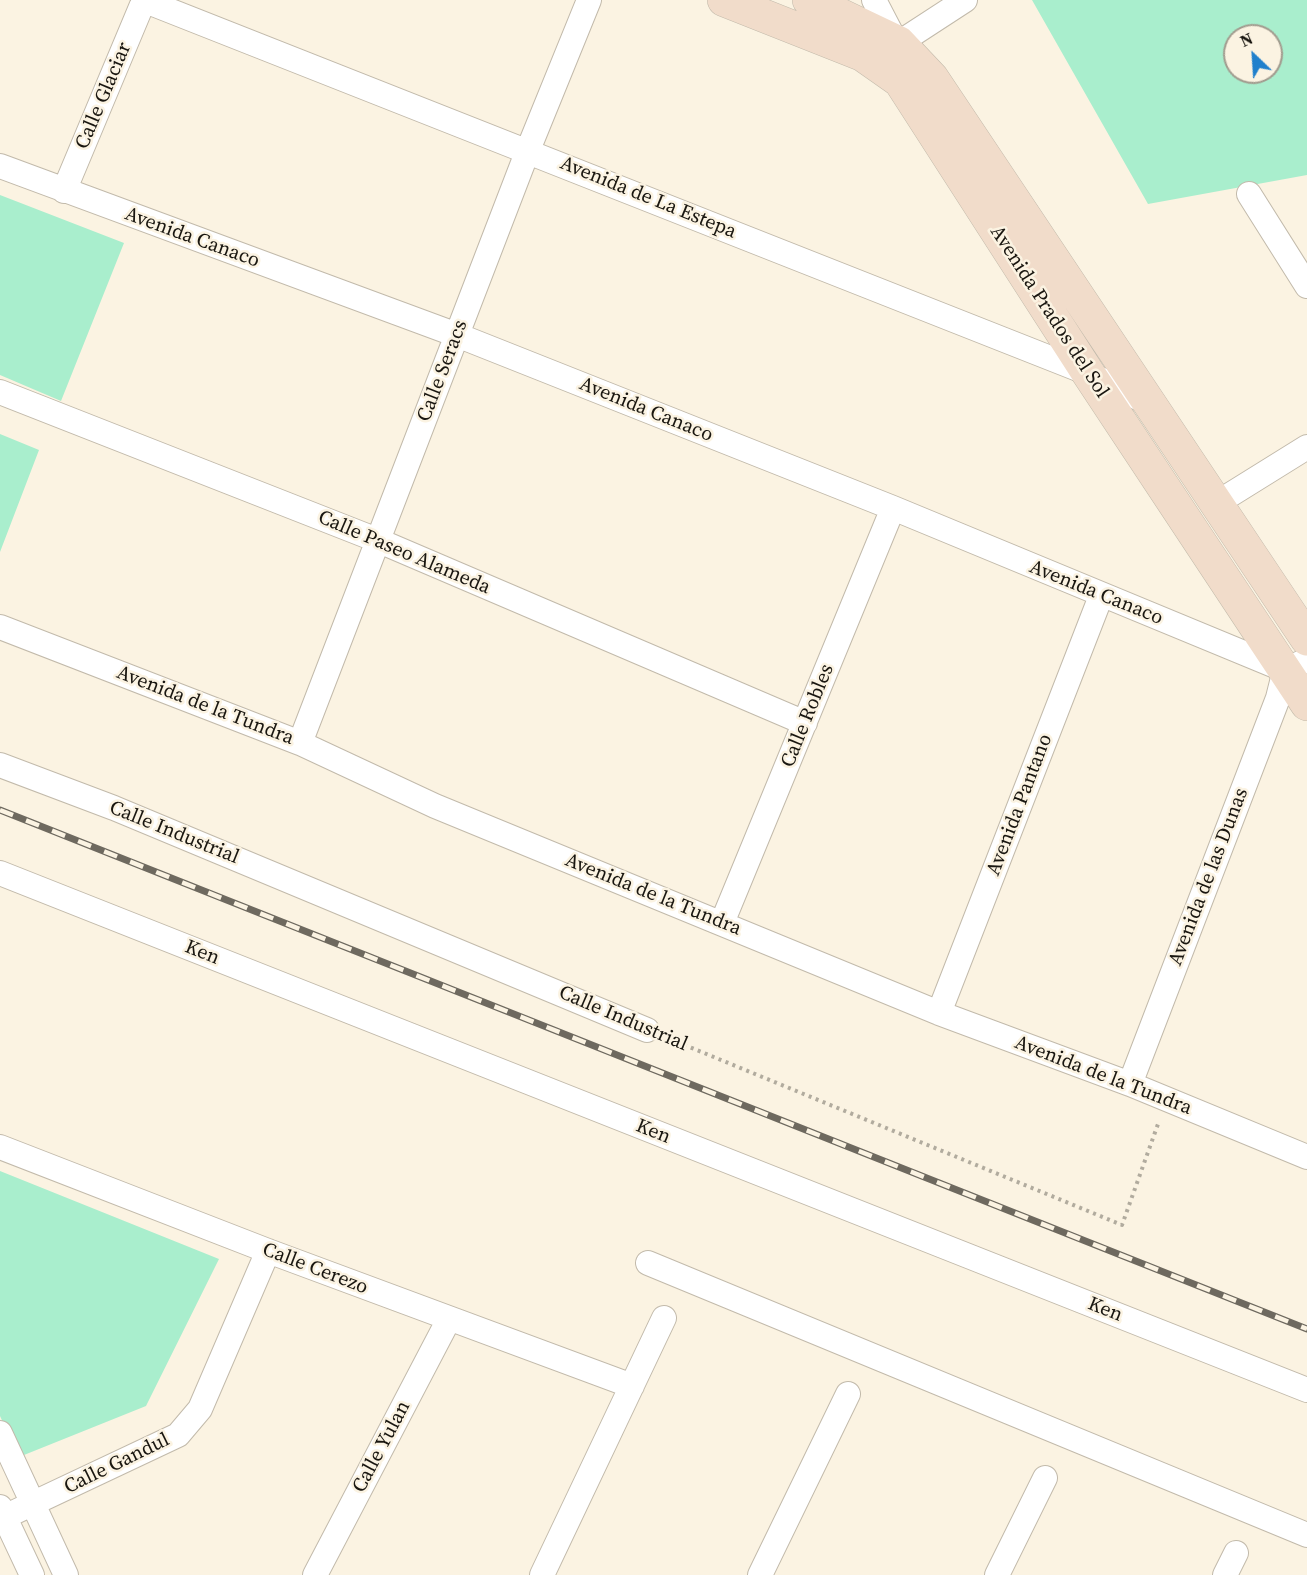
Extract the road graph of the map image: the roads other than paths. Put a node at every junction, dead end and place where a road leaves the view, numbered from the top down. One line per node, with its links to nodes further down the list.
1 (143, 0): 9 (street, Avenida de La Estepa); 11 (street, Calle Glaciar)
2 (589, 0): 9 (street, Calle Seracs)
3 (724, 0): 8 (street, Avenida Prados del Sol)
4 (809, 0): 7 (street, Avenida Prados del Sol)
5 (874, 0): 7 (street)
6 (965, 0): 7 (street)
7 (899, 43): 8 (street); 17 (street, Avenida Prados del Sol)
8 (900, 81): 15 (street, Avenida Prados del Sol)
9 (528, 150): 14 (street, Calle Seracs); 15 (street, Avenida de La Estepa)
10 (0, 166): 11 (street, Avenida Canaco)
11 (64, 191): 14 (street, Avenida Canaco)
12 (1249, 194): 13 (street)
13 (1306, 284)
14 (457, 335): 20 (street, Avenida Canaco); 21 (street, Calle Seracs)
15 (1088, 373): 17 (street, Avenida de La Estepa); 25 (street, Avenida Prados del Sol)
16 (0, 392): 21 (street, Calle Paseo Alameda)
17 (1150, 404): 19 (street, Avenida Prados del Sol)
18 (1307, 447): 19 (street)
19 (1217, 503): 24 (street, Avenida Prados del Sol)
20 (893, 508): 22 (street, Avenida Canaco); 27 (street, Calle Robles)
21 (377, 540): 27 (street, Calle Paseo Alameda); 28 (street, Calle Seracs)
22 (1101, 596): 25 (street, Avenida Canaco); 32 (street, Avenida Pantano)
23 (0, 627): 28 (street, Avenida de la Tundra)
24 (1307, 639)
25 (1296, 665): 26 (street, Avenida Prados del Sol); 34 (street, Avenida de las Dunas)
26 (1307, 704)
27 (805, 723): 31 (street, Calle Robles)
28 (300, 743): 31 (street, Avenida de la Tundra)
29 (0, 765): 33 (street, Calle Industrial)
30 (0, 873): 42 (street, Ken)
31 (722, 923): 32 (street, Avenida de la Tundra)
32 (939, 1013): 34 (street, Avenida de la Tundra)
33 (647, 1030)
34 (1130, 1084): 36 (street, Avenida de la Tundra)
35 (0, 1147): 37 (street, Calle Cerezo)
36 (1307, 1157)
37 (268, 1251): 39 (street, Calle Cerezo); 46 (street, Calle Gandul)
38 (648, 1263): 48 (street)
39 (449, 1318): 41 (street, Calle Cerezo); 52 (street, Calle Yulan)
40 (664, 1318): 41 (street)
41 (632, 1386): 53 (street)
42 (1307, 1390)
43 (848, 1394): 54 (street)
44 (0, 1433): 46 (street)
45 (1044, 1478): 55 (street)
46 (33, 1505): 47 (street, Calle Gandul); 51 (street)
47 (2, 1514): 50 (street)
48 (1307, 1535)
49 (1236, 1553): 56 (street)
50 (32, 1575)
51 (66, 1575)
52 (315, 1575)
53 (542, 1575)
54 (760, 1575)
55 (997, 1575)
56 (1225, 1575)

